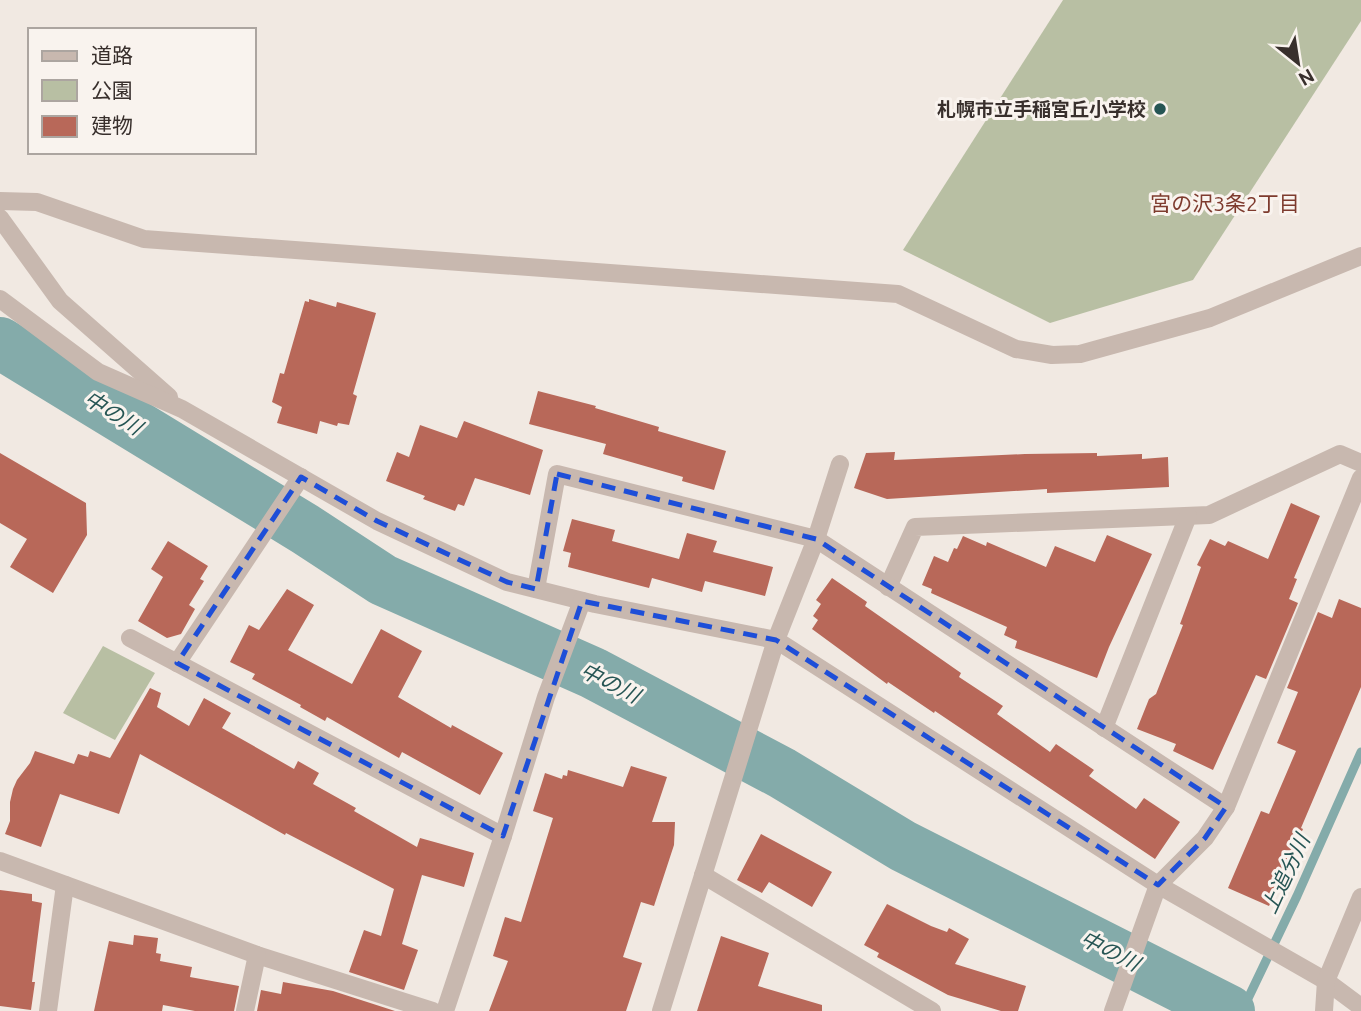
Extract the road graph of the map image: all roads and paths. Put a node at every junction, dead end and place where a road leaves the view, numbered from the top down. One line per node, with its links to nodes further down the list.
1 (0, 201): 3 (street)
2 (0, 218): 5 (street)
3 (1361, 256)
4 (0, 299): 5 (street)
5 (182, 409): 8 (street)
6 (1361, 463): 10 (street)
7 (841, 464): 11 (street)
8 (301, 477): 13 (street); 17 (street)
9 (1361, 478): 19 (street)
10 (1188, 516): 12 (street); 18 (street)
11 (816, 540): 12 (street); 13 (street); 16 (street)
12 (888, 587): 18 (street)
13 (536, 589): 14 (street)
14 (582, 601): 16 (street); 20 (street)
15 (130, 638): 17 (street)
16 (776, 640): 22 (street); 24 (street)
17 (177, 663): 20 (street)
18 (1104, 728): 19 (street)
19 (1226, 807): 24 (street)
20 (503, 836): 33 (street)
21 (0, 861): 23 (street)
22 (703, 875): 34 (street); 35 (street)
23 (65, 885): 26 (street); 30 (street)
24 (1158, 885): 27 (street); 28 (street)
25 (1361, 897): 27 (street)
26 (257, 956): 31 (street); 32 (street)
27 (1326, 981): 29 (street); 36 (street)
28 (1114, 1006)
29 (1361, 1007)
30 (48, 1011)
31 (245, 1011)
32 (433, 1011)
33 (445, 1011)
34 (661, 1011)
35 (932, 1011)
36 (1324, 1011)

